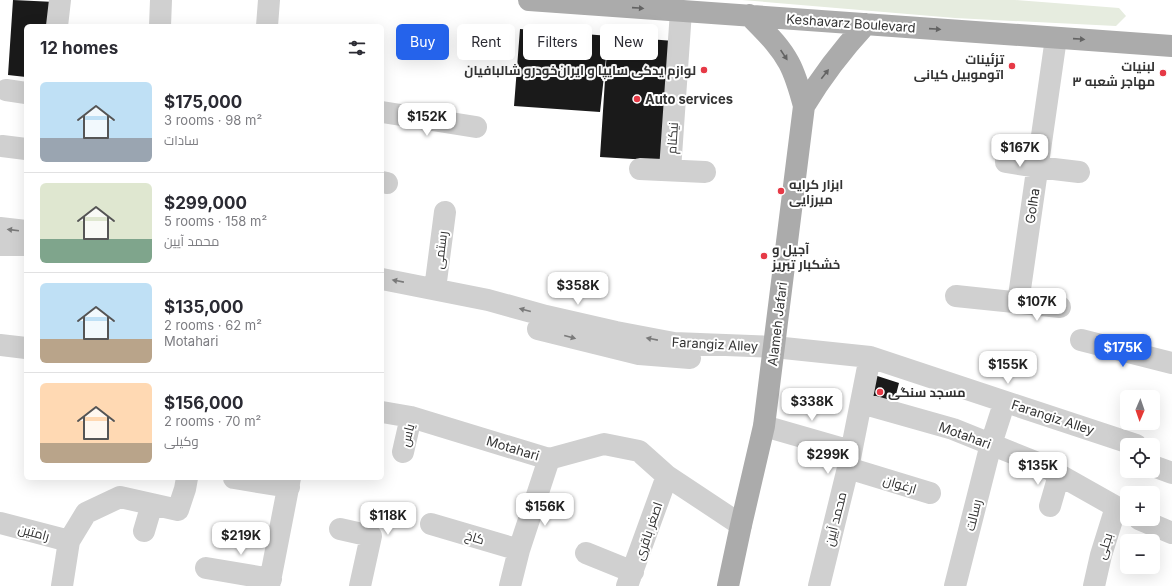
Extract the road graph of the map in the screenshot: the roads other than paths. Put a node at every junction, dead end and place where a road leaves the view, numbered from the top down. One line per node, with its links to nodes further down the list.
1 (60, 0): 7 (street)
2 (161, 0): 8 (street)
3 (269, 0): 9 (street)
4 (529, 0): 5 (main road, Keshavarz Boulevard, one-way to 5)
5 (681, 11): 6 (main road, Keshavarz Boulevard); 21 (street, نیکنام)
6 (749, 15): 10 (main road, Keshavarz Boulevard); 13 (main road, one-way to 13)
7 (57, 24)
8 (160, 24)
9 (267, 24)
10 (866, 24): 11 (main road, Keshavarz Boulevard, one-way to 11); 13 (main road, one-way to 10)
11 (1056, 38): 12 (main road, Keshavarz Boulevard, one-way to 12); 19 (street, Golha)
12 (1172, 46)
13 (804, 106): 38 (main road, Alameh Jafari)
14 (384, 112): 15 (street)
15 (476, 127)
16 (2, 146): 17 (street)
17 (24, 149)
18 (1006, 162): 19 (street)
19 (1037, 167): 23 (street); 33 (street, Golha)
20 (640, 169): 21 (street)
21 (670, 170): 22 (street)
22 (705, 172)
23 (1079, 172)
24 (445, 212): 30 (street, رستمی)
25 (0, 228): 26 (street, one-way to 25)
26 (24, 231)
27 (0, 245): 28 (street)
28 (24, 245)
29 (384, 279): 30 (street, Farangiz Alley, one-way to 29)
30 (435, 289): 38 (street, Farangiz Alley, one-way to 30)
31 (384, 294): 38 (street, one-way to 38)
32 (956, 296): 33 (street)
33 (1018, 303): 34 (street)
34 (1060, 307)
35 (1082, 340): 39 (street)
36 (24, 348): 37 (street)
37 (0, 349)
38 (773, 355): 40 (street); 45 (main road, Alameh Jafari)
39 (1172, 363)
40 (868, 364): 41 (street, محمد آیین); 43 (street); 46 (street, Farangiz Alley)
41 (861, 403): 47 (street, Motahari); 53 (street, محمد آیین)
42 (384, 412): 44 (street, Motahari)
43 (1001, 413): 47 (street, رسالت); 50 (street)
44 (411, 417): 48 (street, یاس); 52 (street, Motahari)
45 (764, 426): 53 (street); 68 (main road, Alameh Jafari)
46 (1120, 440)
47 (991, 444): 56 (street, Motahari); 84 (street, رسالت)
48 (403, 452)
49 (1160, 453): 51 (street)
50 (1120, 455)
51 (1172, 457)
52 (549, 460): 57 (street, Motahari); 74 (street)
53 (849, 460): 61 (street, ارغوان); 83 (street, محمد آیین)
54 (1160, 469): 55 (street)
55 (1172, 473)
56 (1059, 475): 63 (street); 64 (street, Motahari)
57 (667, 476): 68 (street, Motahari); 77 (street, اصغر باقری)
58 (187, 480): 62 (street)
59 (262, 480): 60 (street)
60 (290, 482): 78 (street)
61 (930, 493)
62 (152, 504): 71 (street); 73 (street)
63 (1050, 506)
64 (1120, 509)
65 (1120, 514): 85 (street, بجلی)
66 (0, 523): 73 (street, رامتین)
67 (431, 524): 74 (street, کاخ)
68 (741, 525): 82 (main road, Alameh Jafari)
69 (1156, 526): 72 (street)
70 (340, 529): 80 (street)
71 (144, 531)
72 (1172, 533)
73 (69, 541): 79 (street)
74 (519, 550): 81 (street)
75 (586, 553): 77 (street)
76 (206, 568): 78 (street)
77 (630, 579)
78 (270, 582)
79 (62, 586)
80 (360, 586)
81 (510, 586)
82 (728, 586)
83 (819, 586)
84 (955, 586)
85 (1094, 586)

